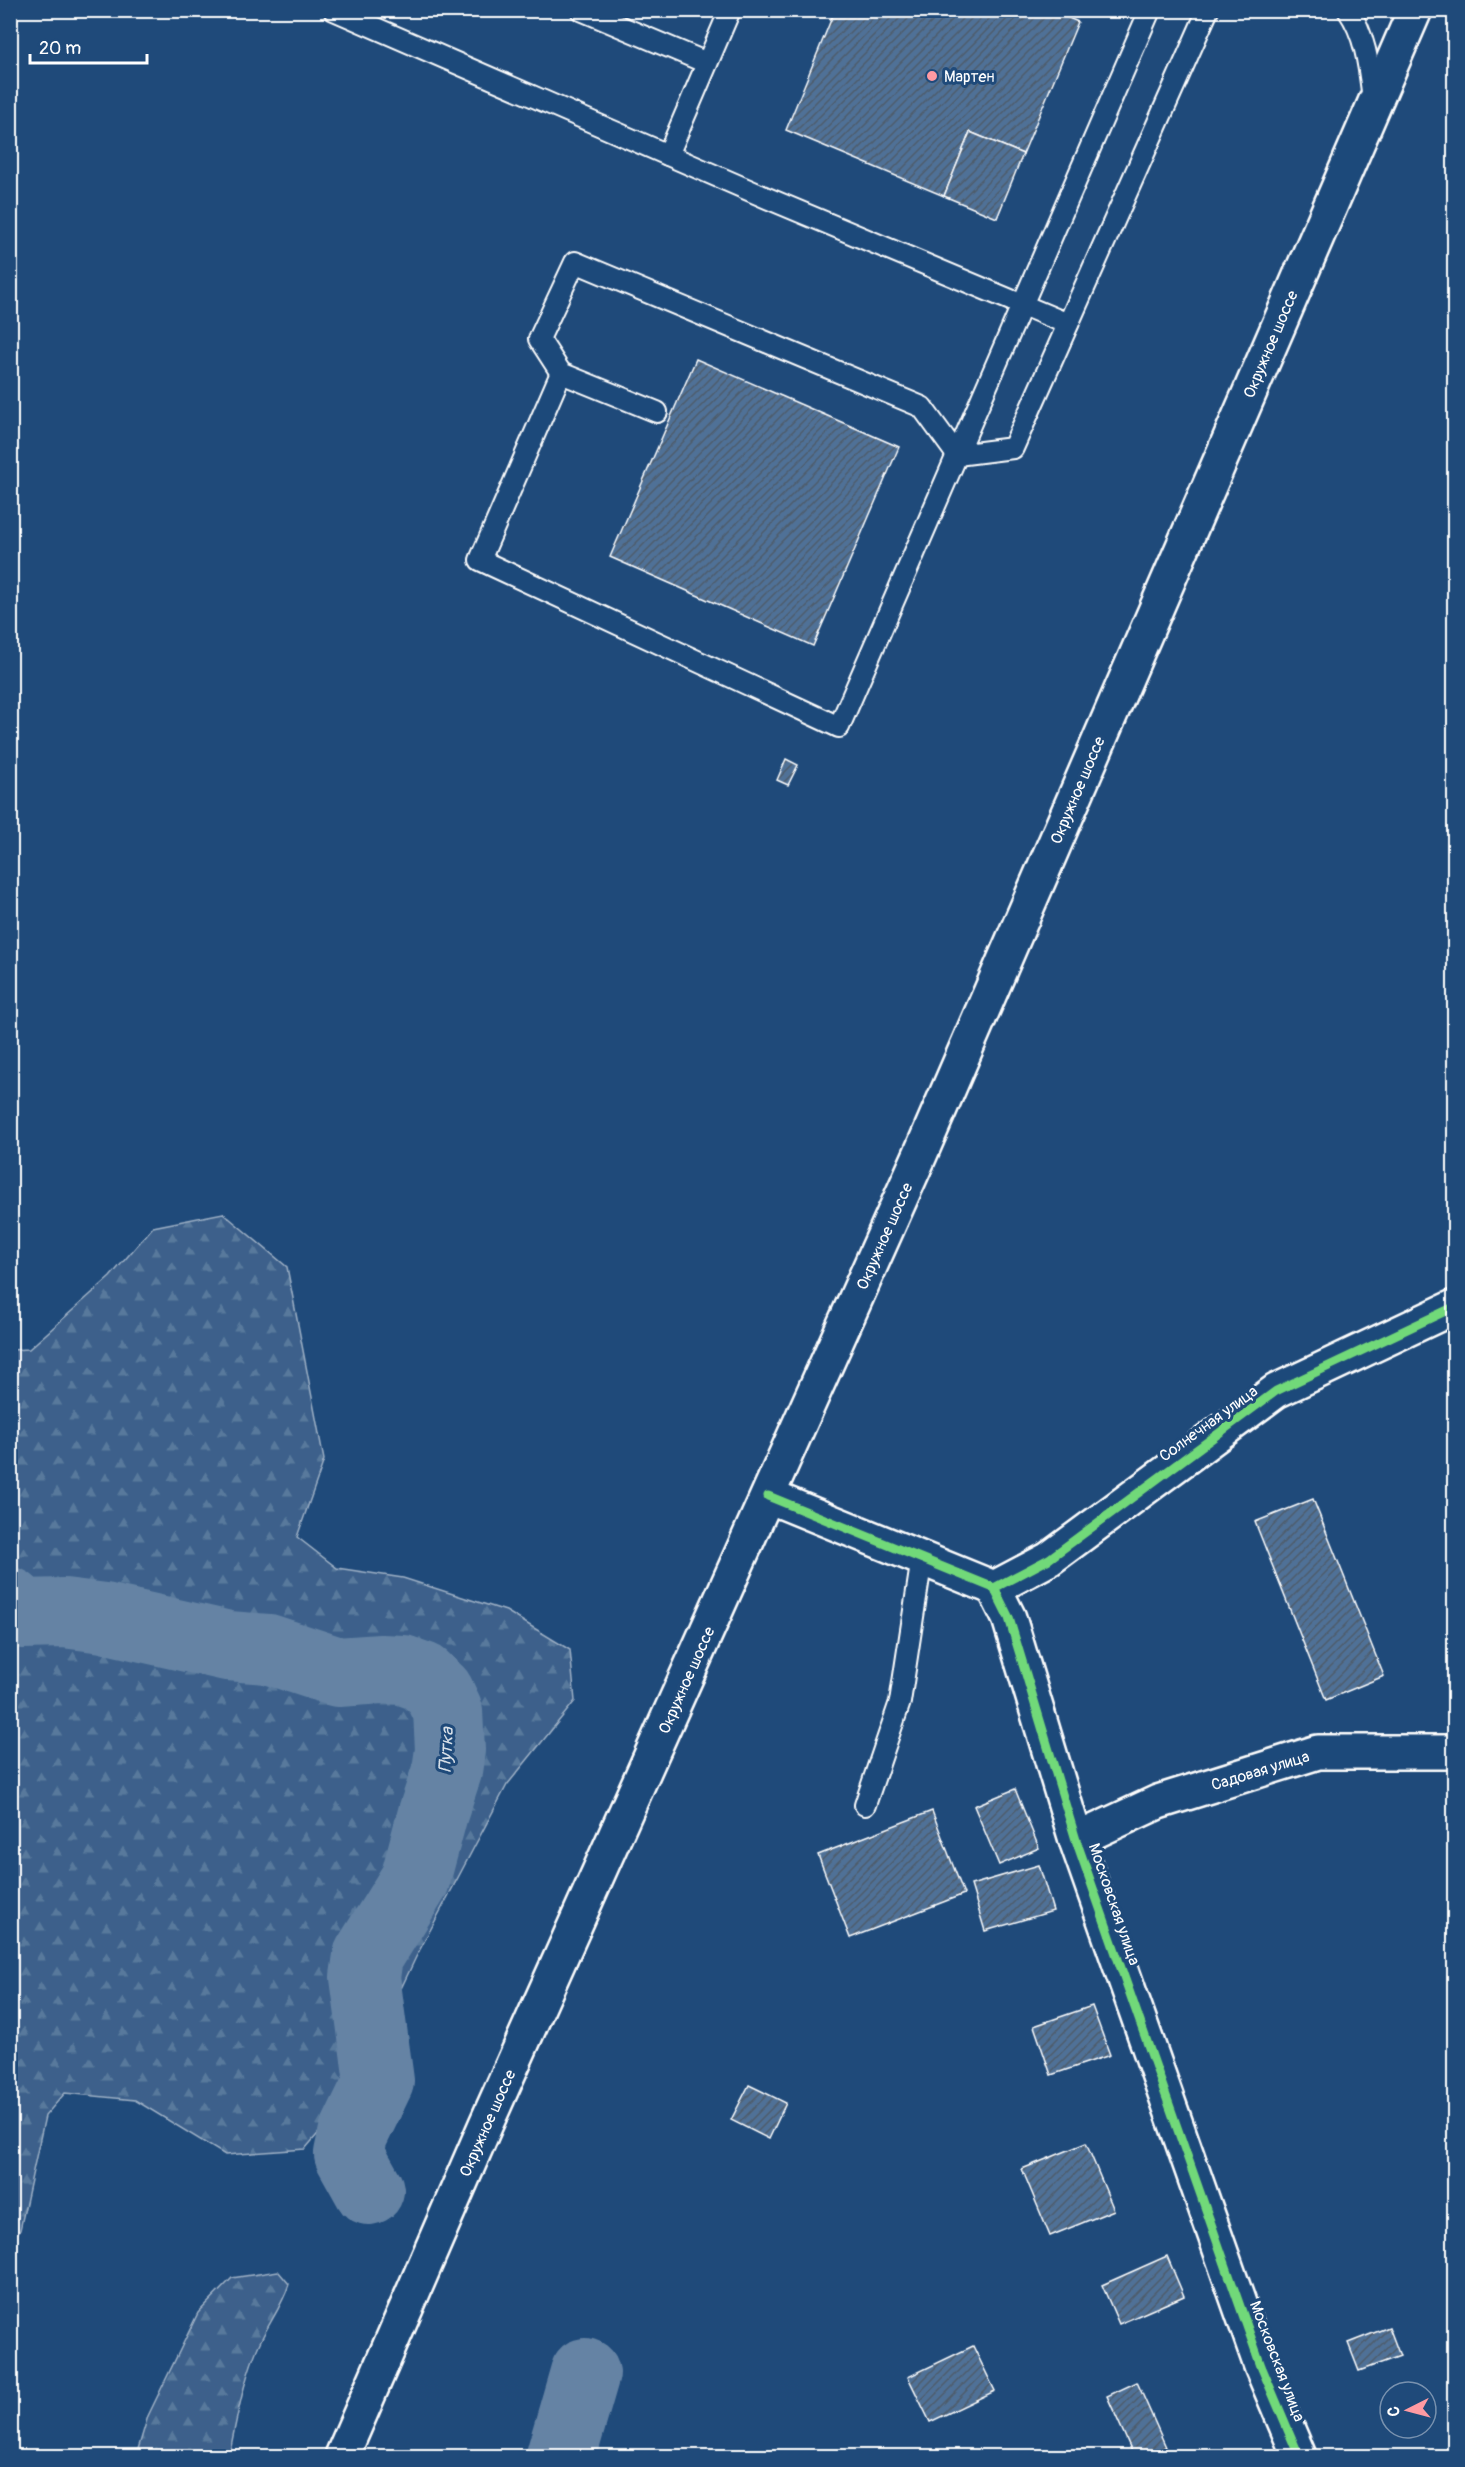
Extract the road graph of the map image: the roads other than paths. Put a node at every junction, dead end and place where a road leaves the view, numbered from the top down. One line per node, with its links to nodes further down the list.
1 (334, 10): 10 (lane)
2 (581, 10): 8 (lane)
3 (730, 10): 8 (lane)
4 (1150, 10): 11 (lane)
5 (1208, 10): 12 (lane)
6 (1348, 10): 9 (lane)
7 (1415, 10): 9 (main road, Окружное шоссе)
8 (707, 63): 10 (lane)
9 (1373, 105): 17 (main road, Окружное шоссе)
10 (668, 155): 11 (lane)
11 (1021, 304): 12 (lane); 15 (lane)
12 (1068, 324): 15 (lane)
13 (561, 373): 14 (lane); 15 (lane); 15 (lane)
14 (657, 412)
15 (957, 455)
16 (1455, 1307): 19 (main road, Солнечная улица)
17 (768, 1496): 18 (main road); 23 (main road, Окружное шоссе)
18 (922, 1558): 19 (main road); 21 (lane)
19 (994, 1588): 22 (main road, Московская улица)
20 (1455, 1752): 22 (main road, Садовая улица)
21 (865, 1805)
22 (1076, 1840): 24 (main road, Московская улица)
23 (342, 2457)
24 (1299, 2457)

